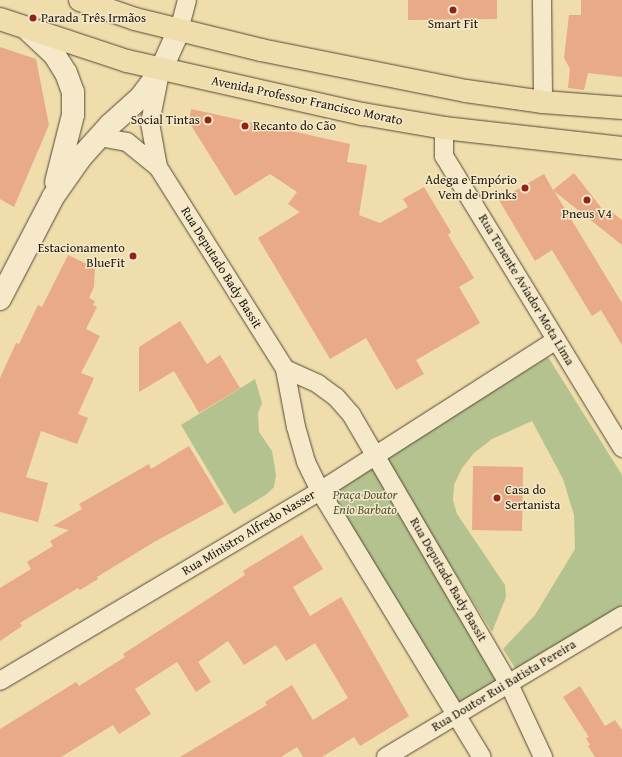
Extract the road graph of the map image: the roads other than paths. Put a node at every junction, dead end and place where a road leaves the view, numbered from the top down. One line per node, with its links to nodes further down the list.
1 (80, 0): 6 (highway)
2 (187, 0): 6 (street)
3 (542, 0): 8 (street)
4 (0, 19): 5 (highway, Avenida Professor Francisco Morato)
5 (28, 29): 7 (highway, Avenida Professor Francisco Morato); 14 (main road)
6 (179, 30): 7 (main road); 8 (highway)
7 (161, 70): 10 (highway, Avenida Professor Francisco Morato); 11 (main road); 13 (street, Rua Deputado Bady Bassit)
8 (543, 102): 9 (highway)
9 (622, 108)
10 (444, 128): 12 (highway, Avenida Professor Francisco Morato); 16 (street, Rua Tenente Aviador Mota Lima)
11 (99, 137): 13 (street, Rua Deputado Bady Bassit); 14 (main road)
12 (622, 148)
13 (158, 167): 17 (street, Rua Deputado Bady Bassit)
14 (53, 197): 15 (main road)
15 (0, 299)
16 (556, 340): 18 (street, Rua Tenente Aviador Mota Lima); 19 (street, Rua Ministro Alfredo Nasser)
17 (285, 369): 19 (street, Rua Deputado Bady Bassit); 20 (street, Rua Deputado Bady Bassit)
18 (622, 448)
19 (374, 455): 20 (street, Rua Ministro Alfredo Nasser); 23 (street, Rua Deputado Bady Bassit)
20 (320, 491): 22 (street, Rua Ministro Alfredo Nasser); 24 (street, Rua Deputado Bady Bassit)
21 (622, 616): 23 (street, Rua Doutor Rui Batista Pereira)
22 (0, 681)
23 (509, 684): 24 (street, Rua Doutor Rui Batista Pereira); 27 (street, Rua Deputado Bady Bassit)
24 (456, 715): 25 (street, Rua Doutor Rui Batista Pereira); 26 (street, Rua Deputado Bady Bassit)
25 (386, 757)
26 (482, 757)
27 (543, 757)

